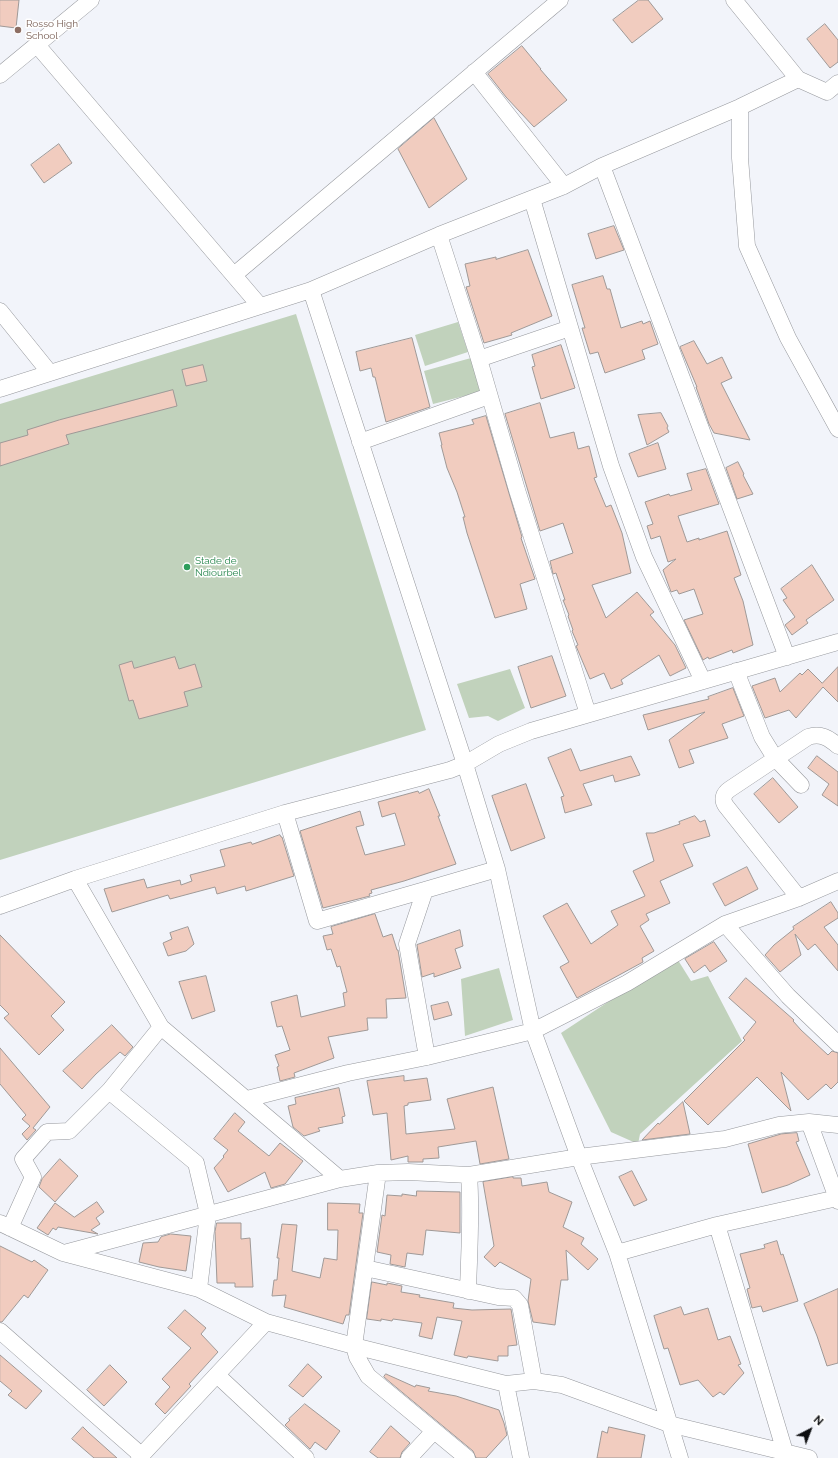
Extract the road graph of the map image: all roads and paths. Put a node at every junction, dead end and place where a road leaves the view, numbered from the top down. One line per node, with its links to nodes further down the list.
1 (91, 0): 4 (street)
2 (560, 0): 5 (street)
3 (734, 0): 7 (street)
4 (37, 45): 6 (street); 14 (street)
5 (474, 72): 11 (street); 14 (street)
6 (0, 75)
7 (798, 79): 8 (street); 9 (street)
8 (838, 83)
9 (740, 107): 10 (street); 23 (street)
10 (602, 166): 11 (street); 26 (street)
11 (564, 186): 12 (street)
12 (532, 199): 13 (street); 18 (street)
13 (439, 235): 15 (street); 19 (street)
14 (234, 275): 16 (street)
15 (311, 290): 16 (street); 24 (street)
16 (260, 306): 20 (street)
17 (0, 311): 20 (street)
18 (570, 328): 19 (street); 28 (street)
19 (479, 359): 22 (street)
20 (50, 373): 21 (street)
21 (0, 389)
22 (489, 396): 24 (street); 29 (street)
23 (838, 429)
24 (360, 442): 32 (street)
25 (838, 642): 26 (street)
26 (786, 657): 27 (street)
27 (736, 671): 28 (street); 31 (street)
28 (703, 681): 29 (street)
29 (588, 714): 32 (street)
30 (838, 746): 31 (street)
31 (775, 758): 33 (street); 39 (street)
32 (465, 764): 34 (street); 35 (street)
33 (801, 786)
34 (285, 813): 36 (street); 38 (street)
35 (498, 869): 38 (street); 43 (street)
36 (75, 879): 40 (street); 42 (street)
37 (838, 881): 39 (street)
38 (425, 890): 45 (street)
39 (799, 898): 41 (street)
40 (0, 906)
41 (725, 924): 43 (street); 44 (street)
42 (161, 1027): 46 (street); 47 (street)
43 (533, 1030): 45 (street); 50 (street)
44 (838, 1044)
45 (427, 1057): 47 (street)
46 (109, 1091): 55 (street); 57 (street)
47 (247, 1100): 53 (street)
48 (809, 1122): 49 (street); 50 (street); 54 (street)
49 (838, 1125)
50 (579, 1157): 52 (street); 58 (street)
51 (378, 1173): 52 (street); 53 (street); 60 (street)
52 (469, 1175): 62 (street)
53 (340, 1179): 55 (street)
54 (838, 1199): 56 (street)
55 (208, 1214): 59 (street); 61 (street)
56 (717, 1225): 58 (street); 71 (street)
57 (5, 1226): 59 (street)
58 (617, 1252): 69 (street)
59 (63, 1253): 61 (street)
60 (365, 1268): 62 (street); 65 (street)
61 (199, 1289): 63 (street)
62 (468, 1291): 67 (street)
63 (266, 1322): 65 (street); 66 (street)
64 (0, 1330): 72 (street)
65 (354, 1346): 68 (street); 70 (street)
66 (216, 1375): 72 (street); 73 (street)
67 (534, 1381): 68 (street); 69 (street)
68 (506, 1384): 76 (street)
69 (669, 1424): 71 (street); 77 (street)
70 (434, 1431): 74 (street); 75 (street)
71 (785, 1452): 78 (street)
72 (140, 1457)
73 (306, 1458)
74 (409, 1458)
75 (467, 1458)
76 (521, 1458)
77 (680, 1458)
78 (809, 1458)

